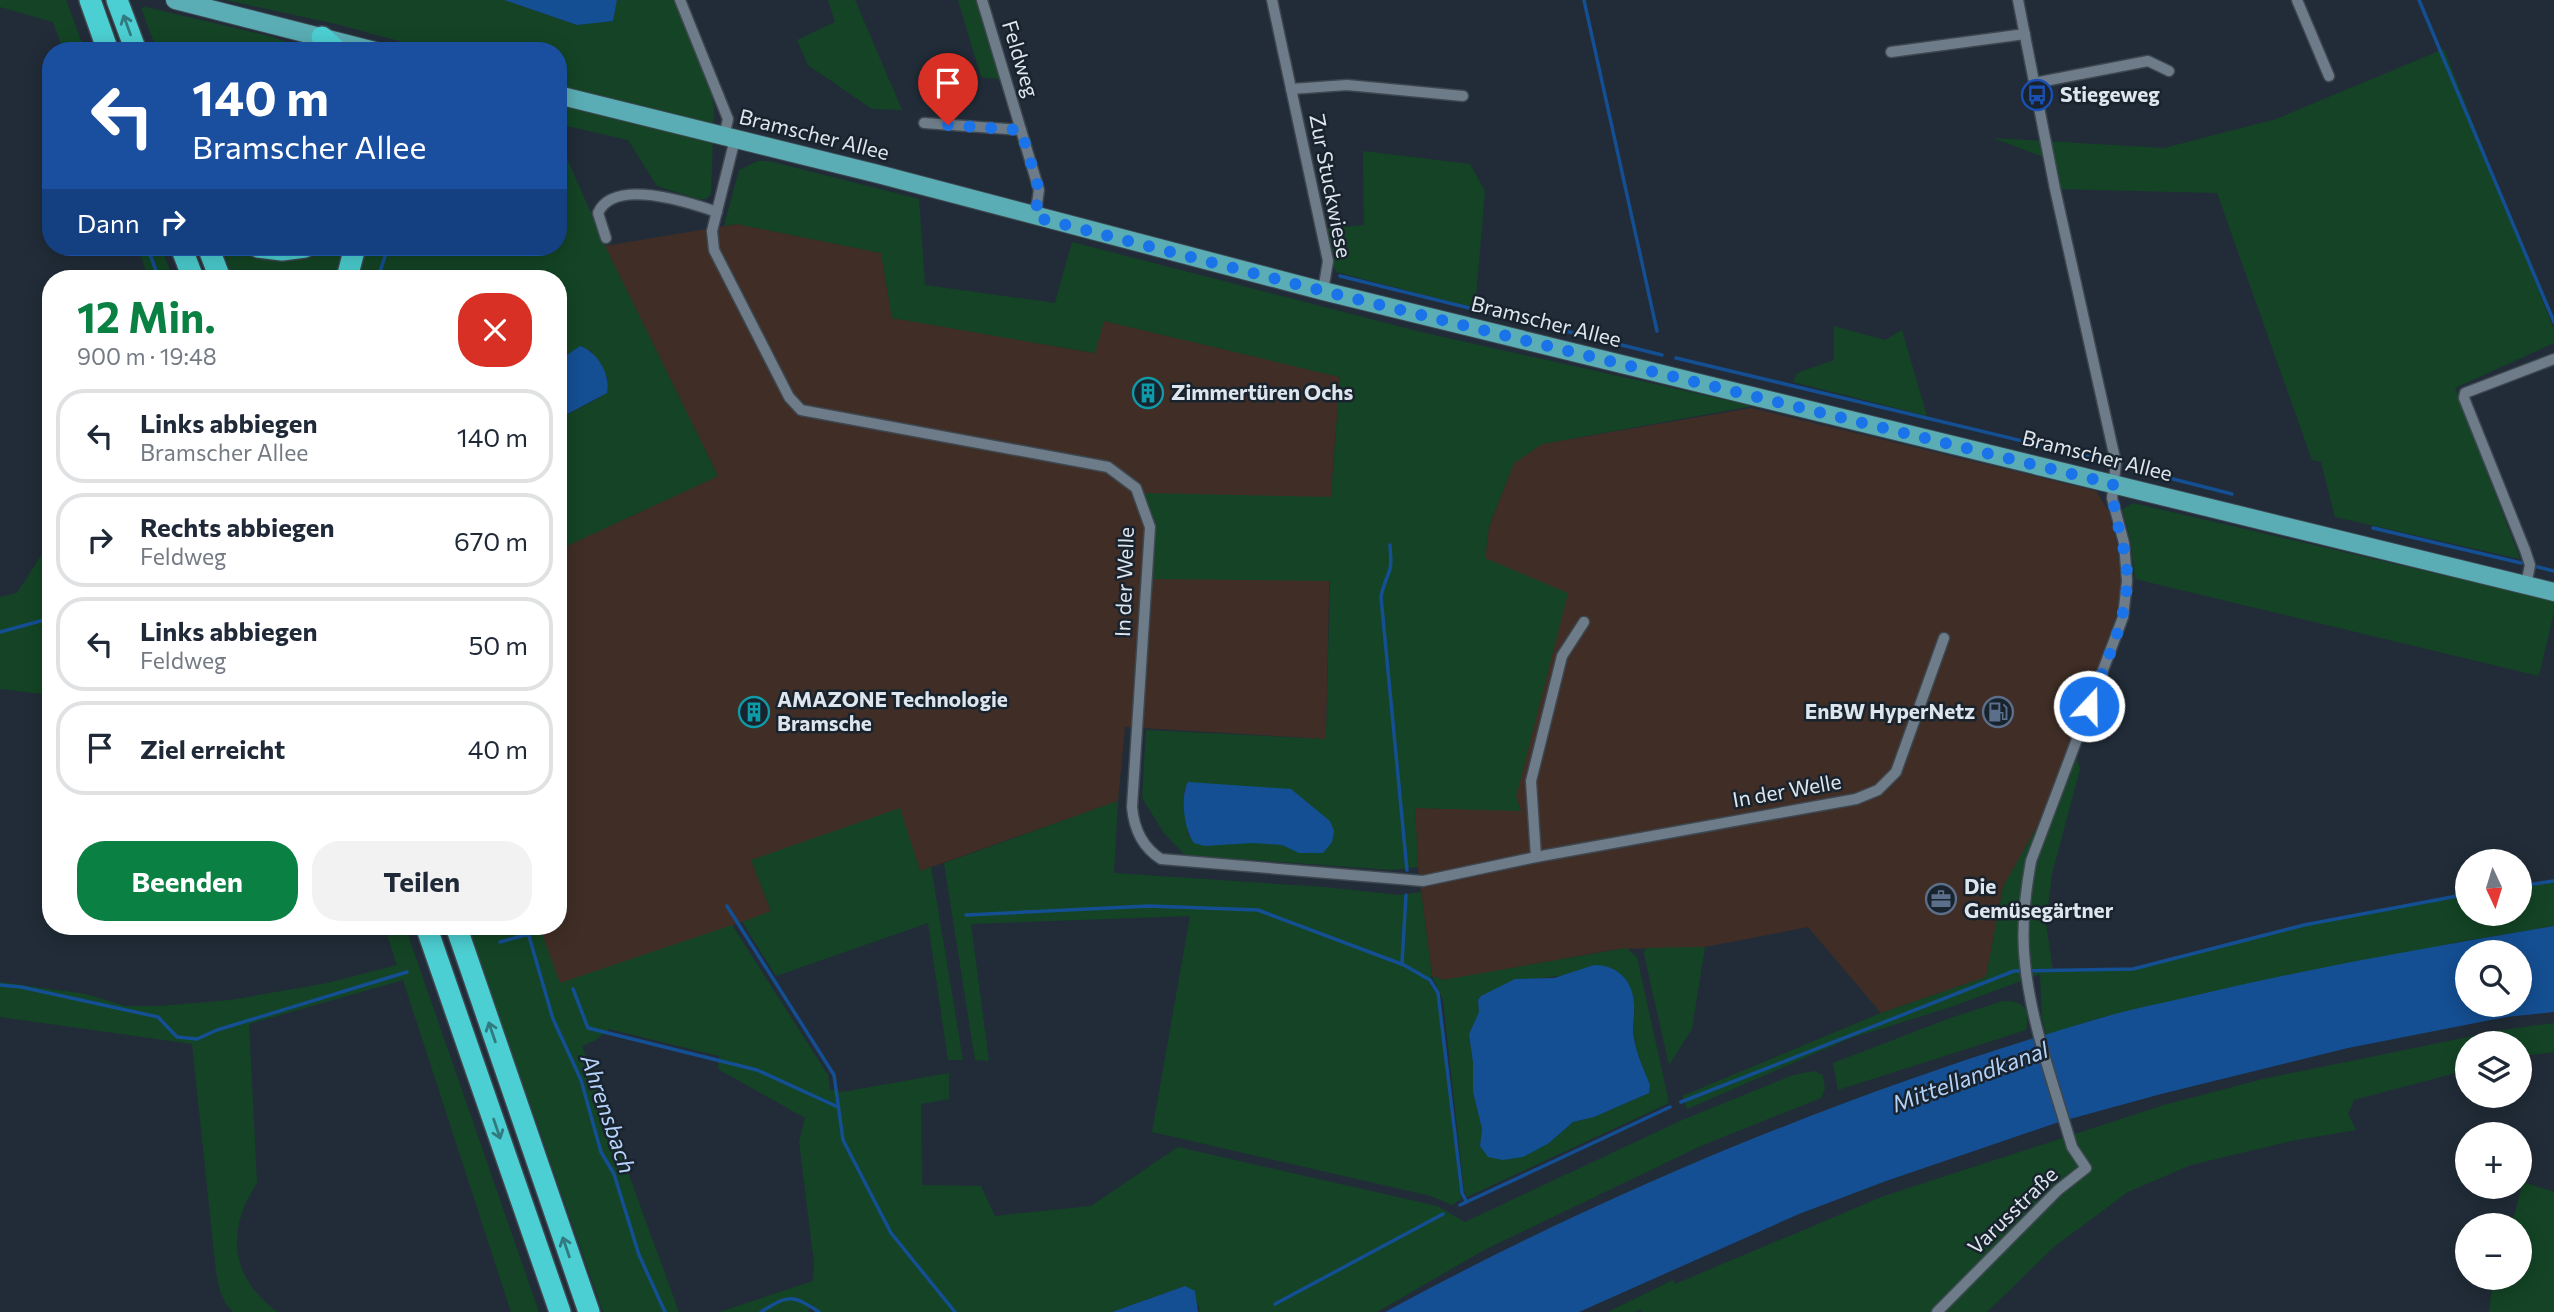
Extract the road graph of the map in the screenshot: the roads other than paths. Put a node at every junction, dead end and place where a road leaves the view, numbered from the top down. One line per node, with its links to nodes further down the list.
1 (90, 0): 10 (highway)
2 (117, 0): 11 (highway, one-way to 2)
3 (680, 0): 22 (street, In der Welle)
4 (982, 0): 21 (street, Feldweg)
5 (1272, 0): 17 (street, Zur Stuckwiese)
6 (2018, 0): 9 (street)
7 (2297, 0): 15 (street)
8 (177, 1): 12 (main road)
9 (2025, 34): 13 (street); 16 (street)
10 (105, 42)
11 (133, 42)
12 (323, 42)
13 (1891, 52)
14 (2169, 71): 16 (street)
15 (2329, 76)
16 (2034, 83): 28 (street)
17 (1291, 89): 18 (street, Zur Stuckwiese); 26 (street, Zur Stuckwiese)
18 (1463, 96)
19 (567, 97): 22 (main road, Bramscher Allee)
20 (924, 123): 21 (street, Feldweg)
21 (1021, 130): 24 (street, Feldweg)
22 (729, 138): 23 (street, In der Welle); 24 (main road, Bramscher Allee)
23 (718, 212): 25 (street); 33 (street, In der Welle)
24 (1035, 217): 26 (main road, Bramscher Allee)
25 (606, 238)
26 (1323, 291): 28 (main road, Bramscher Allee)
27 (2554, 359): 29 (street)
28 (2113, 484): 29 (main road, Bramscher Allee); 38 (street, Varusstraße)
29 (2526, 585): 30 (main road, Bramscher Allee)
30 (2554, 592)
31 (1584, 622): 33 (street)
32 (1944, 638): 33 (street, In der Welle)
33 (1536, 857)
34 (429, 935): 36 (highway, one-way to 36)
35 (459, 935): 37 (highway, one-way to 35)
36 (560, 1312)
37 (589, 1312)
38 (1937, 1312)

